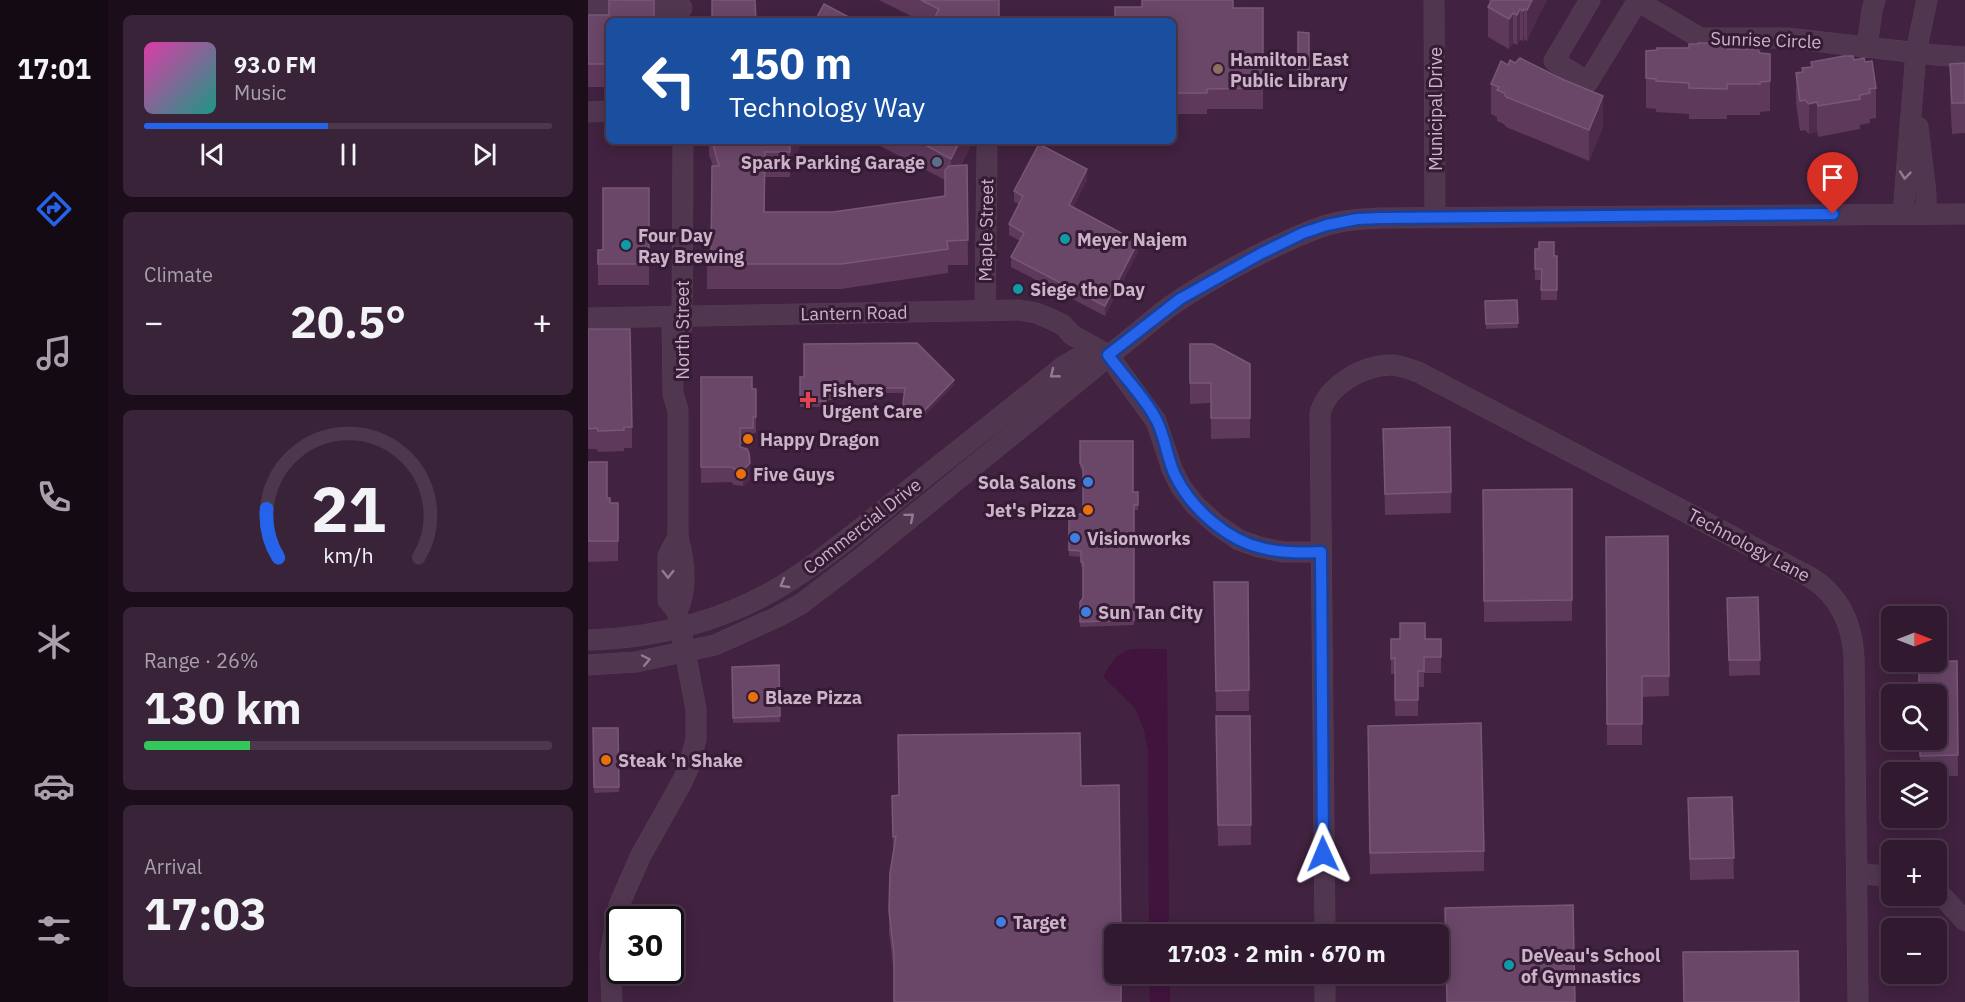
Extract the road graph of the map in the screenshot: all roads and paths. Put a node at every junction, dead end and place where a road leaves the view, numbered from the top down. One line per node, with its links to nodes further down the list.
1 (1434, 0): 19 (street, Municipal Drive)
2 (1590, 0): 3 (street, Sunrise Circle)
3 (1637, 0): 8 (street, Sunrise Circle)
4 (1875, 0): 8 (street)
5 (1927, 0): 9 (street)
6 (588, 9): 7 (street)
7 (682, 10)
8 (1867, 47): 9 (street, Sunrise Circle)
9 (1916, 52): 10 (street, Sunrise Circle); 11 (street)
10 (1965, 57)
11 (1914, 96): 16 (street, one-way to 16); 17 (street)
12 (606, 111): 13 (street)
13 (588, 112)
14 (683, 144): 21 (street, North Street)
15 (987, 149): 20 (street, Maple Street)
16 (1903, 214): 17 (street); 19 (street)
17 (1926, 214): 18 (street)
18 (1965, 214)
19 (1435, 218): 23 (street)
20 (985, 311): 21 (street, Lantern Road); 23 (street, Lantern Road)
21 (677, 316): 22 (street, Lantern Road); 25 (street, North Street)
22 (588, 318)
23 (1108, 355): 24 (street); 25 (street, Commercial Drive, one-way to 25); 25 (street, Commercial Drive, one-way to 23)
24 (1321, 552): 28 (street, Technology Lane); 32 (street, Technology Lane)
25 (681, 632): 26 (street, Commercial Drive); 27 (street, Commercial Drive, one-way to 25); 34 (street)
26 (588, 640)
27 (588, 665)
28 (1857, 873): 29 (street); 36 (street, Technology Lane)
29 (1881, 876)
30 (1947, 901): 31 (street)
31 (1965, 921)
32 (1325, 924)
33 (1325, 984): 35 (street)
34 (612, 1002)
35 (1325, 1002)
36 (1858, 1002)

